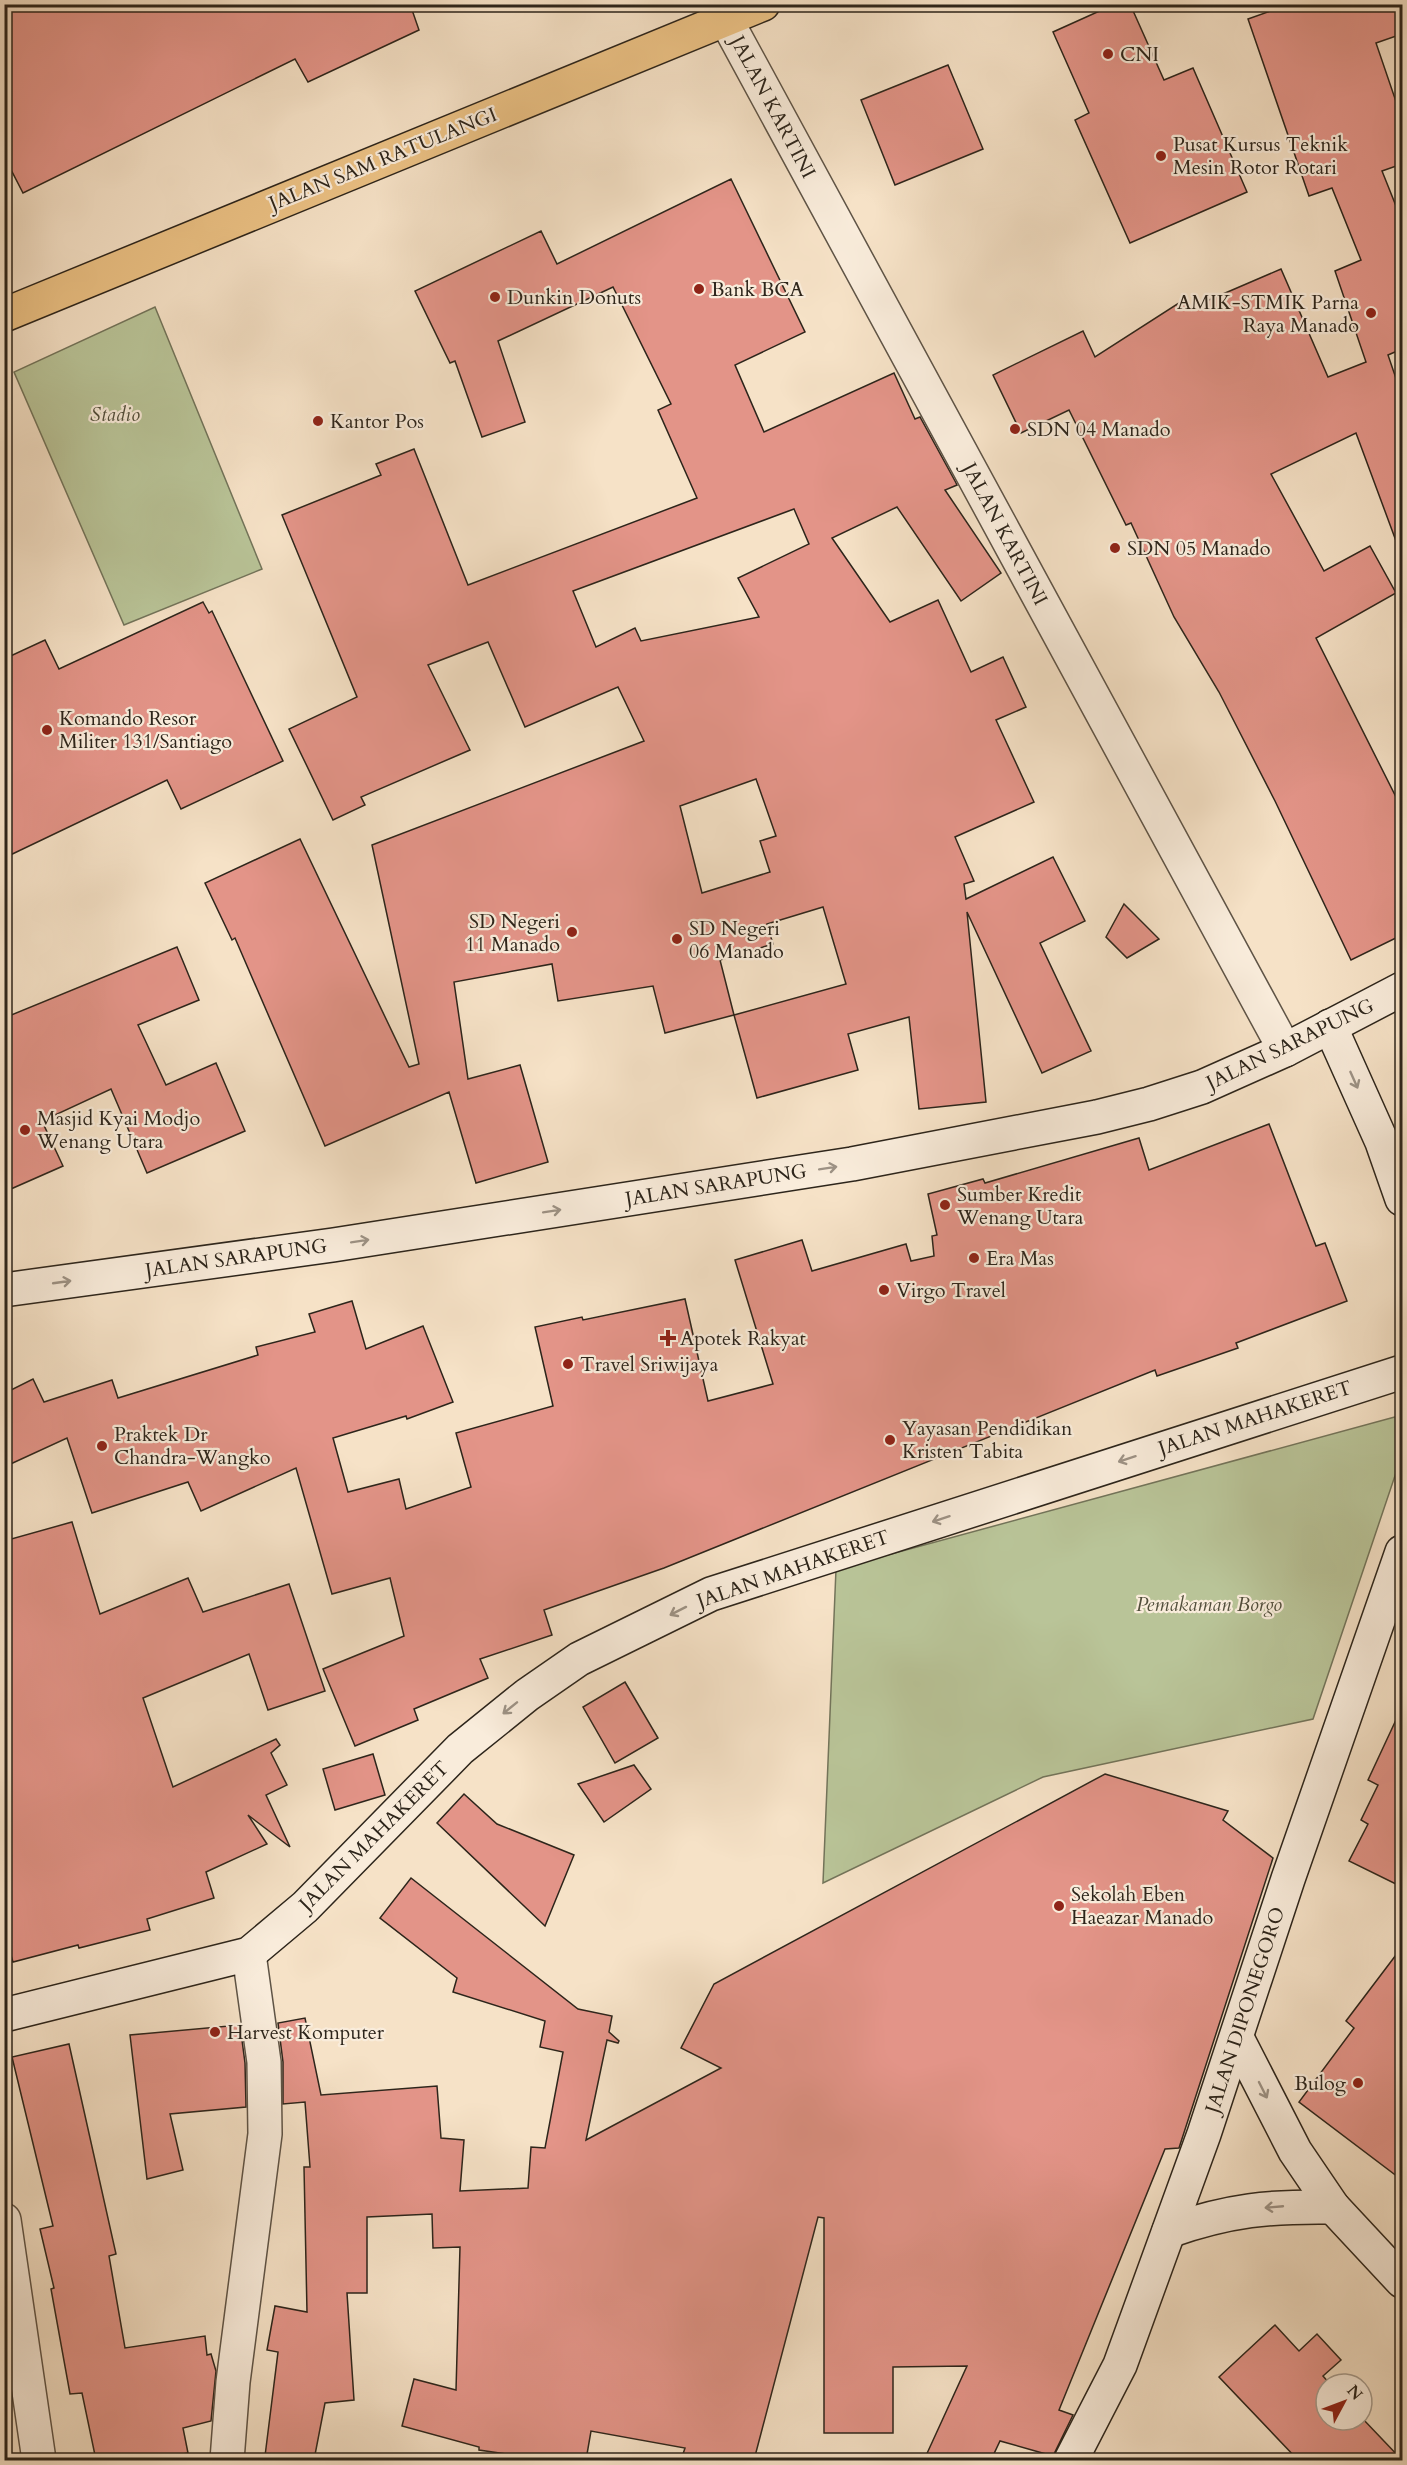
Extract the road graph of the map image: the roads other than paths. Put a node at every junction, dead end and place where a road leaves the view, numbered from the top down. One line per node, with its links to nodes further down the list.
1 (762, 4): 2 (main road, JALAN SAM RATULANGI)
2 (719, 11): 3 (main road, JALAN SAM RATULANGI); 4 (main road, JALAN SAM RATULANGI); 7 (street, JALAN KARTINI)
3 (4, 299)
4 (4, 315)
5 (1402, 989): 6 (street, JALAN SARAPUNG)
6 (1330, 1026): 7 (street, JALAN SARAPUNG); 8 (street, one-way to 8)
7 (1285, 1050): 9 (street, JALAN SARAPUNG, one-way to 7)
8 (1402, 1199)
9 (4, 1290)
10 (1402, 1372): 12 (street, JALAN MAHAKERET, one-way to 12)
11 (1402, 1552): 14 (street, JALAN DIPONEGORO)
12 (249, 1954): 13 (street, JALAN MAHAKERET); 20 (street)
13 (4, 2014)
14 (1237, 2038): 15 (street, one-way to 15); 17 (street, JALAN DIPONEGORO)
15 (1333, 2207): 17 (street, one-way to 17); 18 (street)
16 (4, 2220): 19 (street)
17 (1169, 2231): 21 (street, JALAN DIPONEGORO)
18 (1402, 2281)
19 (39, 2460)
20 (226, 2460)
21 (1071, 2460)

